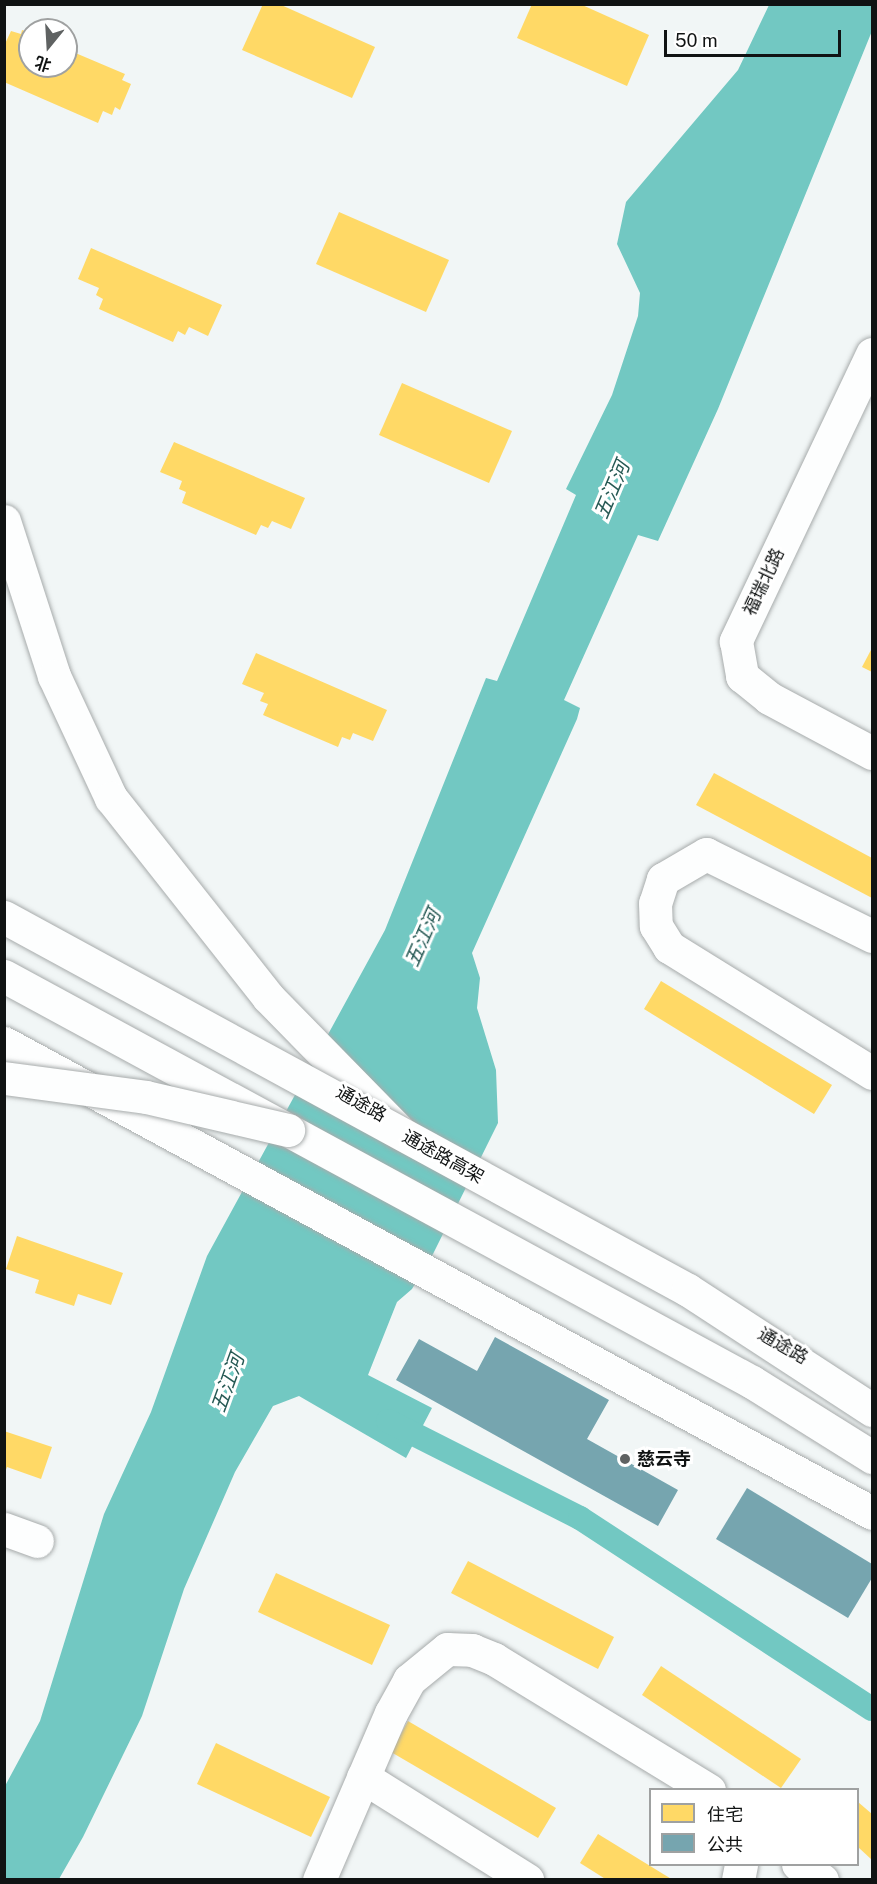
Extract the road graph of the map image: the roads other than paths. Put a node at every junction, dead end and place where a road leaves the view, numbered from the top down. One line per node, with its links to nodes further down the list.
1 (873, 354): 5 (main road, 福瑞北路)
2 (4, 521): 4 (main road)
3 (4, 569): 4 (main road)
4 (54, 676): 13 (main road)
5 (873, 753)
6 (4, 904): 13 (main road, 通途路)
7 (4, 917): 13 (main road, 通途路高架, bridge)
8 (873, 936): 11 (main road)
9 (4, 976): 14 (main road, bridge)
10 (4, 1043): 18 (main road)
11 (873, 1073)
12 (4, 1078): 14 (main road, bridge)
13 (396, 1126): 15 (main road, 通途路); 16 (main road, 通途路高架, bridge)
14 (288, 1130): 17 (main road)
15 (873, 1398)
16 (873, 1410)
17 (873, 1457)
18 (873, 1513)
19 (4, 1529): 20 (main road)
20 (37, 1541)
21 (363, 1777): 22 (main road); 24 (main road); 25 (main road)
22 (706, 1788)
23 (801, 1866): 26 (main road)
24 (319, 1880)
25 (527, 1880)
26 (822, 1880)

